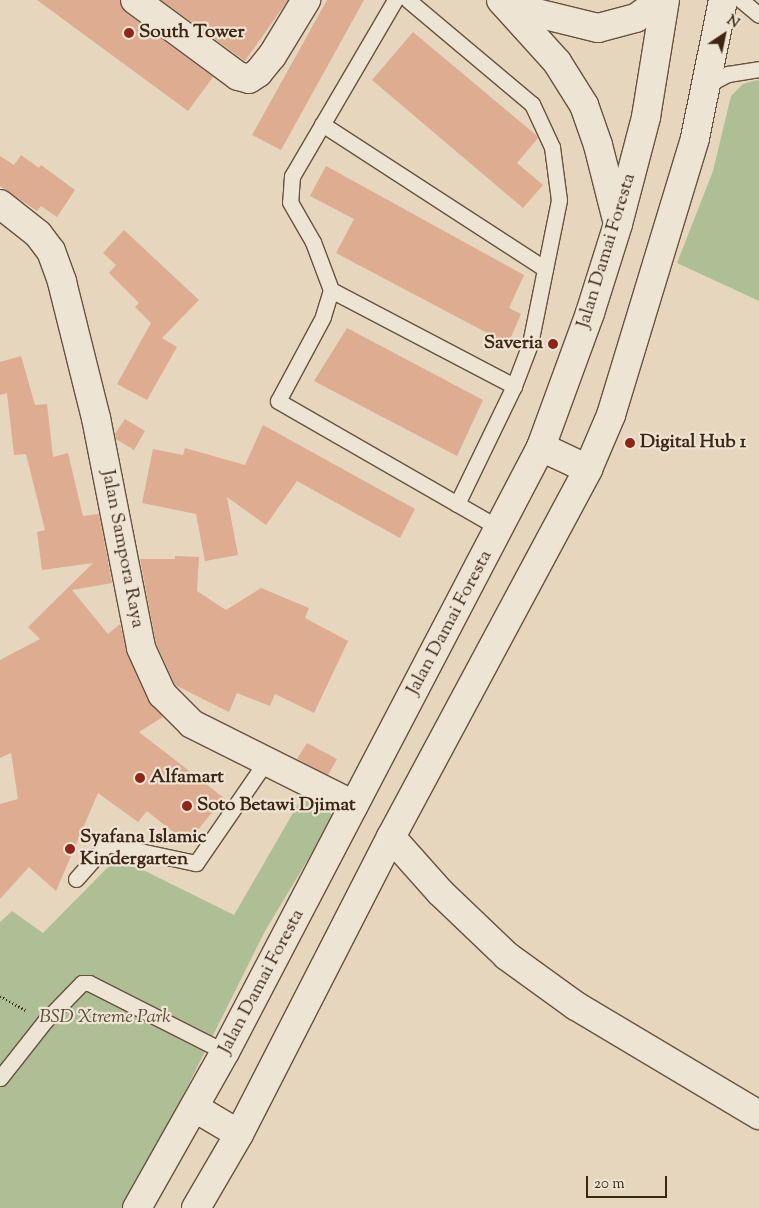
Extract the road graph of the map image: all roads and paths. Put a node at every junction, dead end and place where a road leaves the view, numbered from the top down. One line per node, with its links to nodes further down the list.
1 (135, 0): 2 (main road)
2 (306, 0)
3 (396, 0): 13 (lane)
4 (408, 0): 16 (lane)
5 (661, 0): 9 (main road)
6 (665, 0): 15 (main road, Jalan Damai Foresta)
7 (723, 0): 12 (main road)
8 (741, 0): 10 (lane)
9 (504, 3): 15 (main road)
10 (759, 15)
11 (759, 68): 12 (lane)
12 (706, 86): 20 (main road)
13 (322, 124): 16 (lane); 17 (lane)
14 (0, 204): 23 (main road, Jalan Sampora Raya)
15 (618, 224): 19 (main road, Jalan Damai Foresta)
16 (545, 269): 18 (lane)
17 (331, 290): 18 (lane); 21 (lane)
18 (514, 386): 21 (lane)
19 (541, 447): 20 (main road); 22 (main road, Jalan Damai Foresta)
20 (588, 469): 25 (main road)
21 (457, 504): 22 (lane)
22 (499, 528): 24 (main road, Jalan Damai Foresta)
23 (266, 761): 24 (main road, Jalan Sampora Raya); 26 (lane)
24 (354, 805): 29 (main road, Jalan Damai Foresta)
25 (391, 837): 32 (main road); 33 (main road)
26 (76, 879)
27 (0, 996): 28 (path)
28 (45, 1020): 29 (lane); 30 (lane)
29 (225, 1052): 31 (main road, Jalan Damai Foresta)
30 (0, 1078)
31 (195, 1108): 33 (main road); 34 (main road, Jalan Damai Foresta)
32 (759, 1115)
33 (239, 1134): 35 (main road)
34 (137, 1208)
35 (196, 1208)

